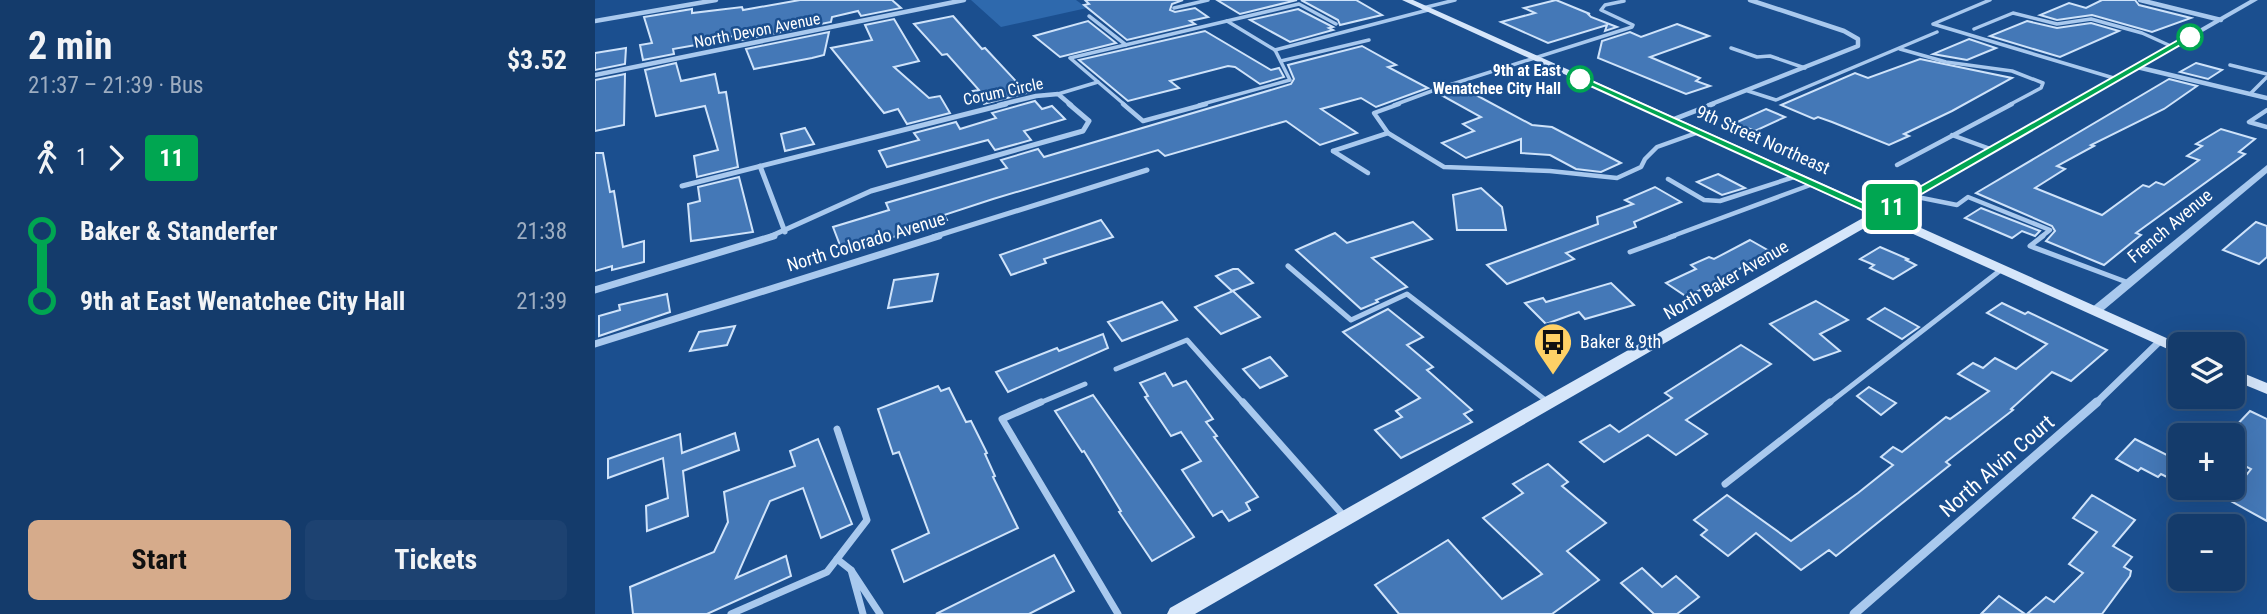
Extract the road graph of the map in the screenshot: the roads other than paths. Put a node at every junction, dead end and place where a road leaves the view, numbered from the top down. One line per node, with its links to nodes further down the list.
1 (716, 0): 15 (street)
2 (964, 0): 31 (street, North Devon Avenue)
3 (1208, 0): 11 (lane)
4 (1406, 0): 12 (main road, 9th Street Northeast)
5 (1455, 0): 12 (lane)
6 (1622, 0): 26 (lane)
7 (1749, 0): 30 (street)
8 (1990, 0): 33 (lane)
9 (2140, 0): 14 (street)
10 (2255, 0): 14 (street, North Baker Avenue)
11 (1174, 8)
12 (1426, 9): 25 (lane); 26 (main road, 9th Street Northeast)
13 (1089, 16): 21 (lane)
14 (2221, 20): 22 (street, North Baker Avenue)
15 (595, 21)
16 (1227, 21): 17 (lane); 21 (lane); 25 (lane)
17 (1336, 24)
18 (1974, 29): 22 (lane)
19 (1937, 32): 24 (lane)
20 (1369, 40): 27 (lane)
21 (1126, 45): 34 (lane)
22 (2173, 47): 29 (street, North Baker Avenue)
23 (1731, 48): 30 (lane)
24 (1900, 49): 35 (lane); 44 (lane)
25 (1275, 50): 27 (lane)
26 (1534, 58): 40 (main road, 9th Street Northeast); 42 (lane)
27 (1281, 61): 34 (lane)
28 (2231, 65): 32 (lane)
29 (2137, 67): 33 (street, North Baker Avenue); 37 (street)
30 (1805, 68): 35 (street)
31 (595, 75)
32 (2267, 75): 37 (lane)
33 (2117, 79): 45 (street, North Baker Avenue)
34 (1098, 82): 36 (lane)
35 (1748, 91): 40 (street)
36 (1058, 94): 47 (street, Corum Circle); 57 (street, Corum Circle)
37 (2250, 94): 38 (street)
38 (2267, 98)
39 (2267, 110): 41 (lane)
40 (1672, 120): 43 (main road, 9th Street Northeast)
41 (2267, 127)
42 (1388, 132): 43 (lane); 50 (lane)
43 (1699, 132): 51 (main road, 9th Street Northeast)
44 (1952, 135): 45 (lane); 46 (lane)
45 (1993, 150): 55 (street, North Baker Avenue)
46 (1897, 165)
47 (760, 166): 54 (street, Corum Circle); 57 (street)
48 (2267, 168): 61 (street, French Avenue)
49 (1147, 170): 65 (street, North Colorado Avenue)
50 (1368, 173)
51 (1797, 177): 52 (lane); 53 (main road, 9th Street Northeast)
52 (1668, 179)
53 (1812, 184): 56 (main road, 9th Street Northeast); 58 (lane)
54 (682, 186)
55 (1912, 196): 56 (street, North Baker Avenue); 61 (lane)
56 (1880, 214): 60 (main road, 9th Street Northeast); 71 (main road, North Baker Avenue)
57 (785, 232): 62 (street, Corum Circle)
58 (1630, 252)
59 (1287, 266): 71 (lane)
60 (2002, 269): 63 (main road, 9th Street Northeast); 73 (lane)
61 (2129, 284): 63 (street, French Avenue)
62 (595, 290)
63 (2095, 312): 64 (main road, 9th Street Northeast)
64 (2160, 341): 66 (main road, 9th Street Northeast); 82 (street, North Alvin Court)
65 (595, 344)
66 (2168, 344)
67 (1116, 369): 74 (lane)
68 (2245, 379): 70 (main road)
69 (1085, 384): 80 (lane)
70 (2267, 389)
71 (1548, 402): 74 (main road, North Baker Avenue)
72 (837, 429): 75 (lane)
73 (1725, 484)
74 (1345, 518): 81 (main road, North Baker Avenue)
75 (837, 559): 76 (lane); 77 (lane)
76 (851, 570): 78 (lane); 79 (lane)
77 (731, 614)
78 (863, 614)
79 (880, 614)
80 (1118, 614)
81 (1177, 614)
82 (1854, 614)

